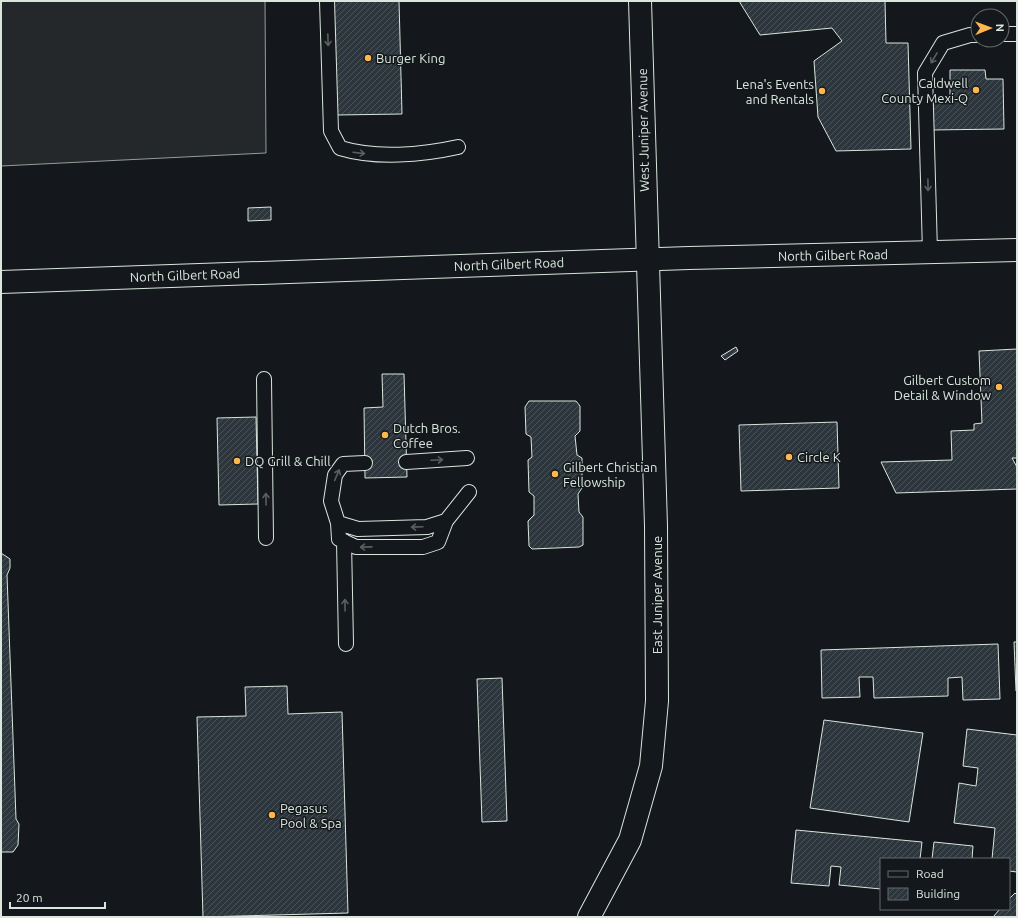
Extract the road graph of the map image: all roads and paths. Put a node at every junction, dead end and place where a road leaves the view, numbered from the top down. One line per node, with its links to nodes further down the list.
1 (327, 1): 4 (lane, one-way to 4)
2 (640, 1): 7 (main road, West Juniper Avenue)
3 (970, 35): 6 (lane, one-way to 6)
4 (458, 147)
5 (1017, 250): 6 (main road, North Gilbert Road)
6 (930, 252): 7 (main road, North Gilbert Road)
7 (649, 260): 8 (main road, North Gilbert Road); 19 (main road, East Juniper Avenue)
8 (1, 282)
9 (264, 379): 16 (lane, one-way to 9)
10 (467, 458): 11 (lane, one-way to 10)
11 (406, 462)
12 (365, 463): 15 (lane, one-way to 12)
13 (469, 492): 14 (lane)
14 (446, 521): 15 (lane, one-way to 15); 17 (lane, one-way to 17)
15 (338, 523): 17 (lane)
16 (266, 538)
17 (344, 541): 18 (lane, one-way to 17)
18 (346, 644)
19 (589, 917)

